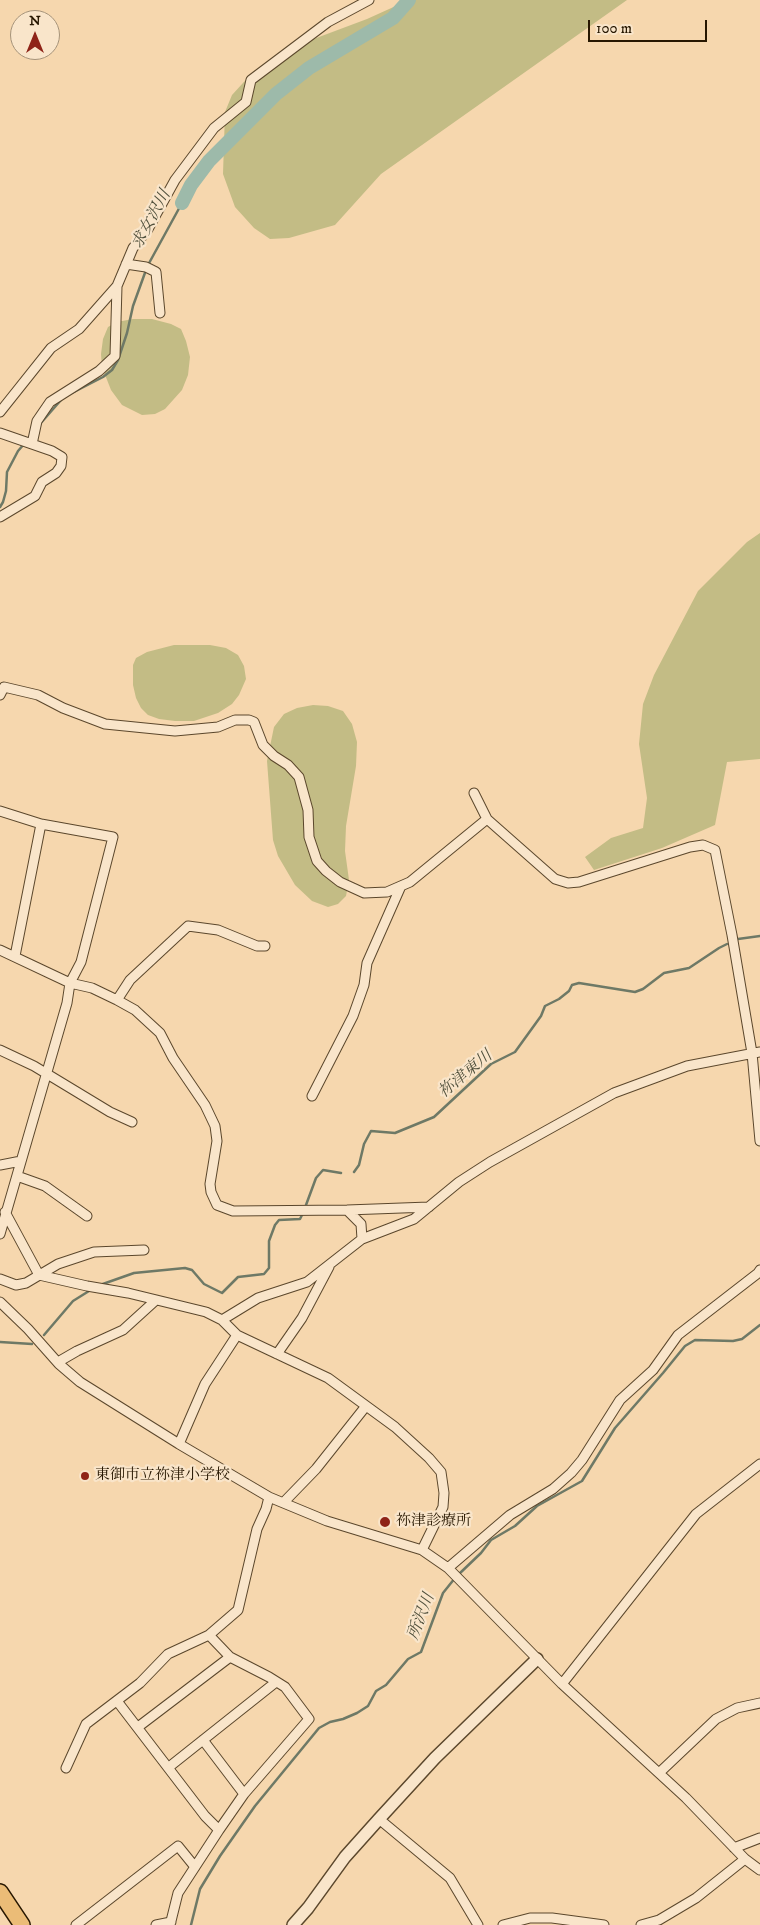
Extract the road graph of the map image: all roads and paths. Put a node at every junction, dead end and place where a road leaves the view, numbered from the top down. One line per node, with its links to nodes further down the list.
1 (369, 0): 2 (street)
2 (126, 264): 3 (street); 4 (street)
3 (117, 286): 5 (street); 7 (street)
4 (160, 313)
5 (0, 412)
6 (0, 433): 7 (street)
7 (32, 444): 8 (street)
8 (0, 517)
9 (0, 695): 14 (street)
10 (474, 793): 12 (street)
11 (0, 811): 13 (street)
12 (487, 819): 14 (street); 21 (street)
13 (40, 824): 17 (street); 18 (street)
14 (401, 886): 23 (street)
15 (265, 946): 19 (street)
16 (0, 950): 17 (street)
17 (15, 956): 18 (street)
18 (70, 984): 19 (street); 22 (street)
19 (117, 1000): 30 (street)
20 (0, 1050): 22 (street)
21 (756, 1052): 25 (street); 29 (street)
22 (46, 1072): 24 (street); 26 (street)
23 (312, 1096)
24 (132, 1122)
25 (760, 1141)
26 (22, 1160): 27 (street); 28 (street)
27 (0, 1165)
28 (16, 1176): 31 (street); 32 (street)
29 (430, 1207): 30 (street); 34 (street)
30 (348, 1210): 34 (street)
31 (5, 1212): 33 (street); 38 (street)
32 (87, 1216)
33 (0, 1234)
34 (362, 1239): 36 (street)
35 (144, 1250): 38 (street)
36 (329, 1267): 42 (street); 44 (street)
37 (760, 1270): 52 (street)
38 (39, 1275): 39 (street); 40 (street)
39 (0, 1279)
40 (156, 1300): 42 (street); 45 (street)
41 (0, 1302): 45 (street)
42 (222, 1320): 43 (street)
43 (237, 1335): 44 (street); 47 (street)
44 (277, 1354): 46 (street)
45 (58, 1362): 47 (street)
46 (366, 1406): 50 (street); 51 (street)
47 (179, 1444): 49 (street)
48 (760, 1464): 57 (street)
49 (269, 1497): 50 (street); 53 (street)
50 (284, 1502): 51 (street)
51 (422, 1550): 52 (street)
52 (448, 1568): 55 (street)
53 (209, 1635): 54 (street); 58 (street)
54 (230, 1657): 56 (street); 60 (street)
55 (537, 1659): 57 (street); 66 (street)
56 (276, 1682): 61 (street); 65 (street)
57 (562, 1684): 64 (street)
58 (117, 1700): 60 (street); 63 (street)
59 (760, 1703): 64 (street)
60 (138, 1727): 62 (street)
61 (203, 1740): 62 (street); 65 (street)
62 (168, 1767): 67 (street)
63 (66, 1768)
64 (659, 1773): 69 (street)
65 (244, 1794): 67 (street)
66 (379, 1819): 78 (street); 79 (street)
67 (219, 1830): 71 (street)
68 (760, 1838): 69 (street)
69 (734, 1848): 70 (street)
70 (745, 1859): 72 (street); 82 (street)
71 (195, 1867): 74 (street); 76 (street)
72 (760, 1870)
73 (0, 1892): 75 (main road)
74 (171, 1923): 77 (street)
75 (21, 1925)
76 (76, 1925)
77 (156, 1925)
78 (294, 1925)
79 (478, 1925)
80 (503, 1925): 81 (street)
81 (604, 1925)
82 (641, 1925)

